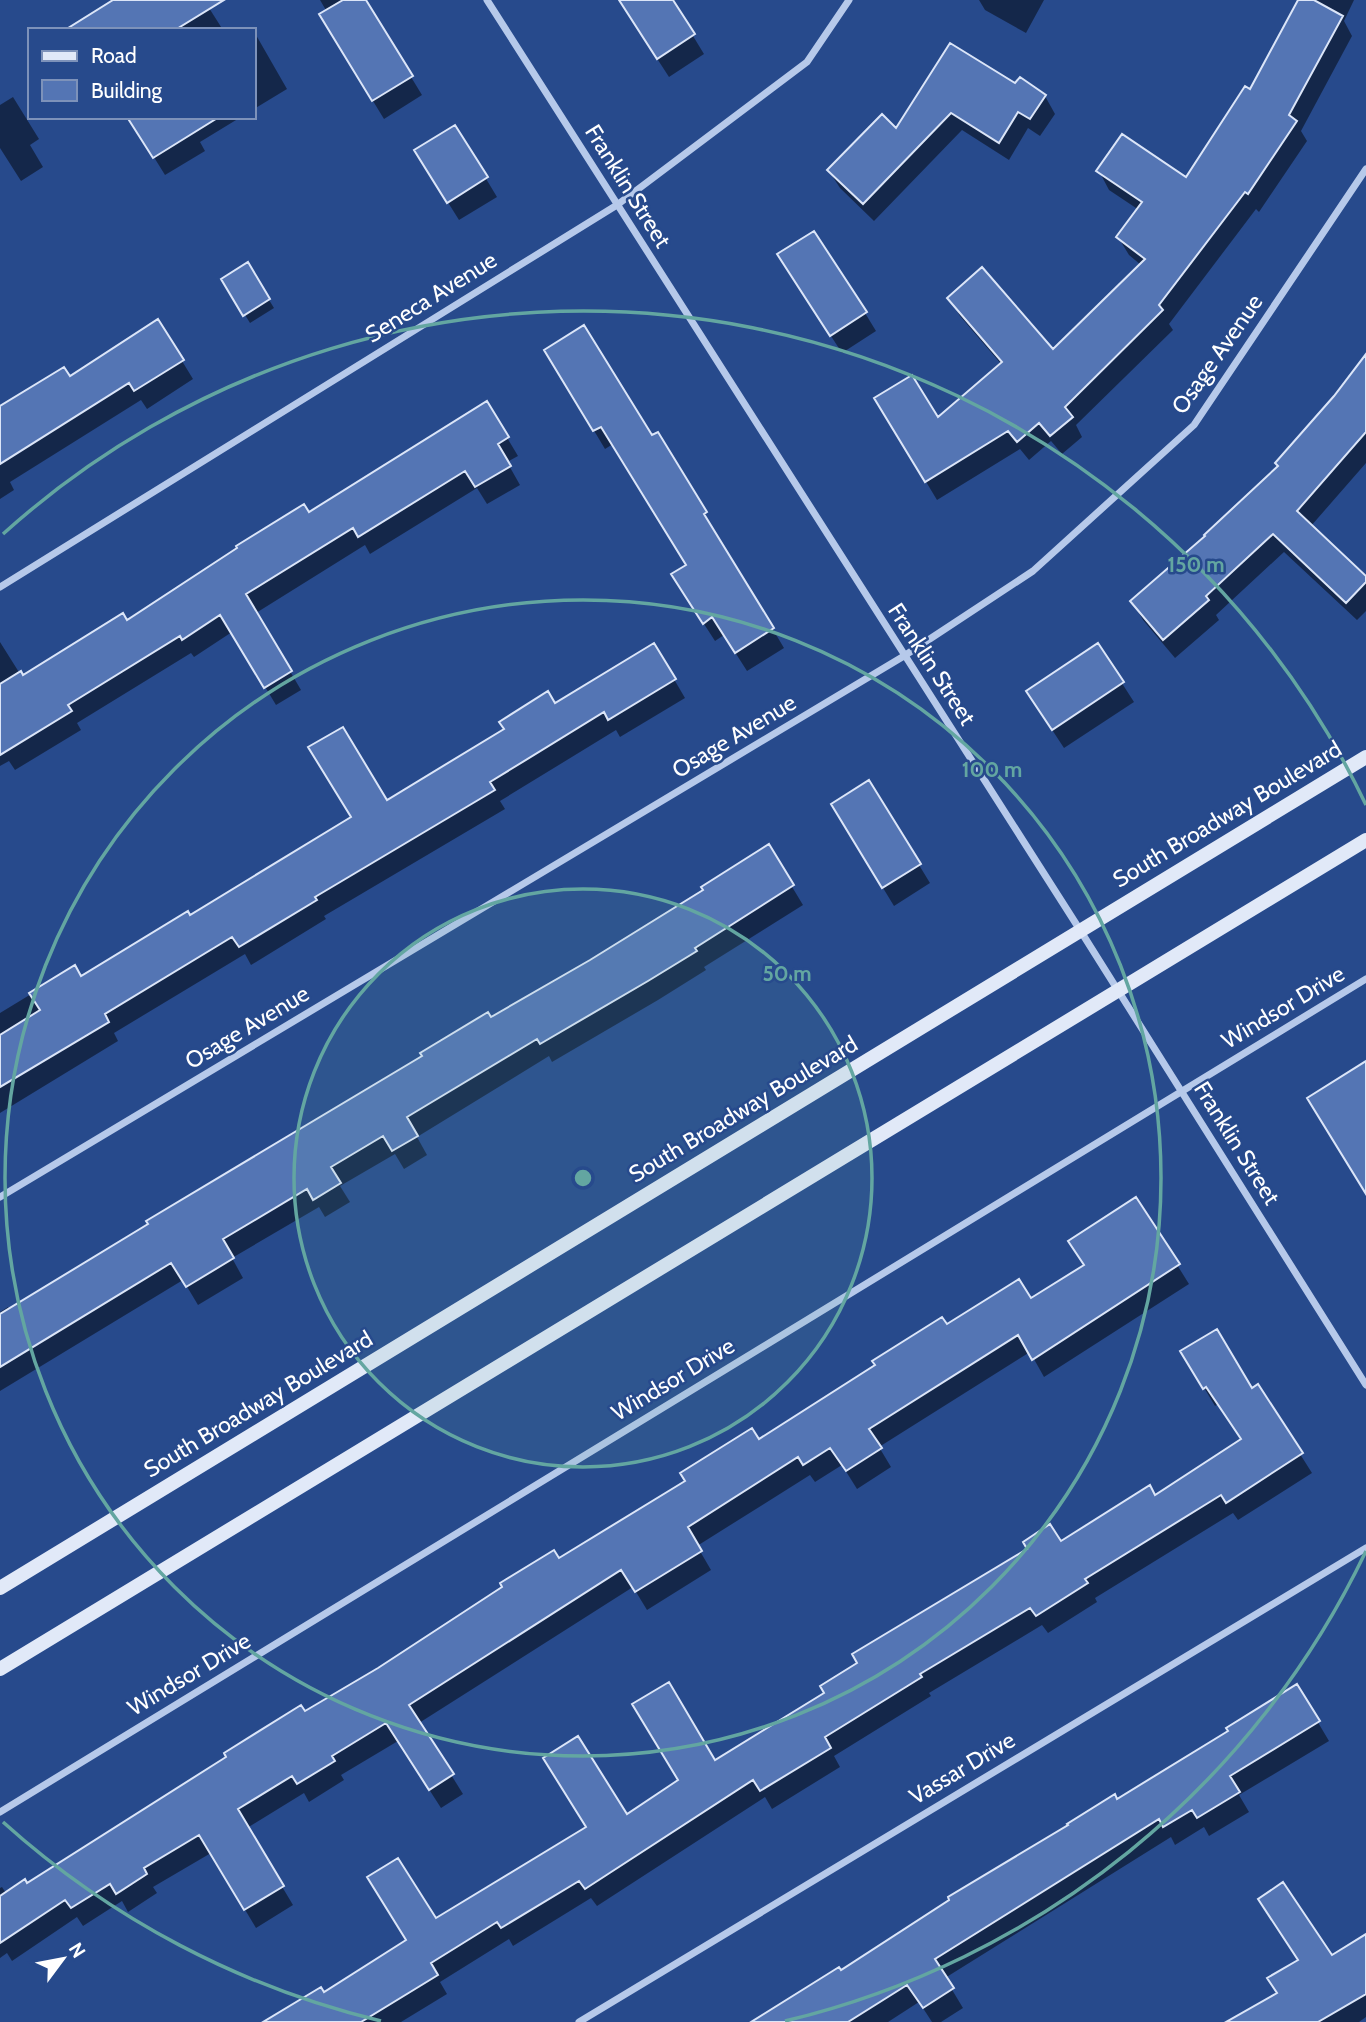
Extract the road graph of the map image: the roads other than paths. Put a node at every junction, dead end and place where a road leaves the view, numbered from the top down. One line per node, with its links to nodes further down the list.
1 (487, 0): 4 (street, Franklin Street)
2 (849, 0): 4 (street, Seneca Avenue)
3 (1366, 169): 6 (street, Osage Avenue)
4 (617, 205): 5 (street, Seneca Avenue); 6 (street, Franklin Street)
5 (0, 587)
6 (904, 656): 9 (street, Franklin Street); 13 (street, Osage Avenue)
7 (1366, 757): 9 (main road, South Broadway Boulevard)
8 (1366, 841): 11 (main road)
9 (1080, 930): 11 (street, Franklin Street); 16 (main road, South Broadway Boulevard)
10 (1366, 979): 12 (street, Windsor Drive)
11 (1117, 991): 12 (street, Franklin Street); 17 (main road)
12 (1182, 1091): 14 (street, Franklin Street); 18 (street, Windsor Drive)
13 (0, 1197)
14 (1366, 1385)
15 (1366, 1548): 19 (street, Vassar Drive)
16 (0, 1588)
17 (0, 1669)
18 (0, 1812)
19 (579, 2022)

